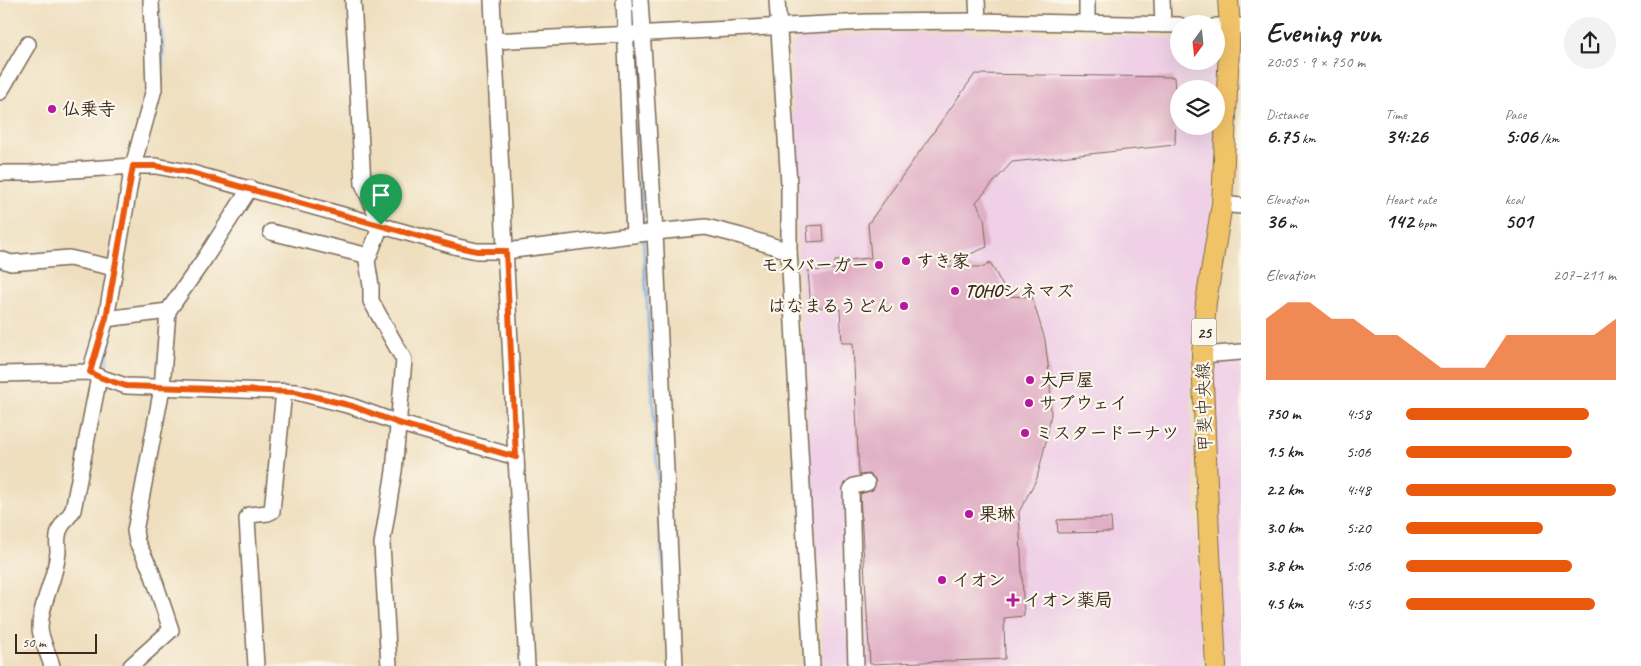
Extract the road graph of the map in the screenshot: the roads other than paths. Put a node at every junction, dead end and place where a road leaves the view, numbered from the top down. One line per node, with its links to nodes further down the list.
1 (151, 0): 22 (street)
2 (353, 0): 26 (street)
3 (492, 0): 19 (street)
4 (624, 0): 18 (street)
5 (640, 0): 17 (street)
6 (777, 0): 15 (street)
7 (977, 0): 11 (street)
8 (1087, 0): 12 (street)
9 (1162, 0): 13 (street)
10 (1228, 0): 16 (main road, 甲斐中央線 / 25)
11 (978, 21): 12 (street); 15 (street)
12 (1087, 23): 13 (street)
13 (1163, 25): 14 (street)
14 (1170, 25)
15 (778, 26): 17 (street); 31 (street)
16 (1229, 26): 25 (main road, 甲斐中央線 / 25)
17 (642, 33): 18 (street); 28 (street)
18 (625, 34): 19 (street); 29 (street)
19 (494, 41): 30 (street)
20 (28, 44): 21 (street)
21 (0, 92)
22 (133, 166): 23 (street); 24 (street); 34 (street)
23 (0, 173)
24 (250, 188): 26 (street); 35 (street)
25 (1232, 205): 38 (main road, 甲斐中央線 / 25)
26 (381, 225): 30 (street); 32 (street)
27 (270, 232): 32 (street)
28 (655, 232): 29 (street); 31 (street); 51 (street)
29 (634, 235): 30 (street)
30 (506, 251): 44 (street)
31 (789, 251): 52 (street)
32 (369, 256): 43 (street)
33 (0, 259): 34 (street)
34 (115, 268): 36 (street)
35 (168, 311): 36 (street); 41 (street)
36 (106, 318): 40 (street)
37 (1241, 352): 38 (street)
38 (1202, 355): 54 (main road, 甲斐中央線 / 25)
39 (0, 374): 40 (street)
40 (95, 375): 41 (street); 46 (street)
41 (162, 388): 42 (street); 47 (street)
42 (284, 391): 43 (street); 48 (street)
43 (398, 423): 44 (street); 49 (street)
44 (516, 457): 50 (street)
45 (867, 483): 53 (street)
46 (52, 666)
47 (131, 666)
48 (256, 666)
49 (389, 666)
50 (527, 666)
51 (675, 666)
52 (812, 666)
53 (856, 666)
54 (1216, 666)

